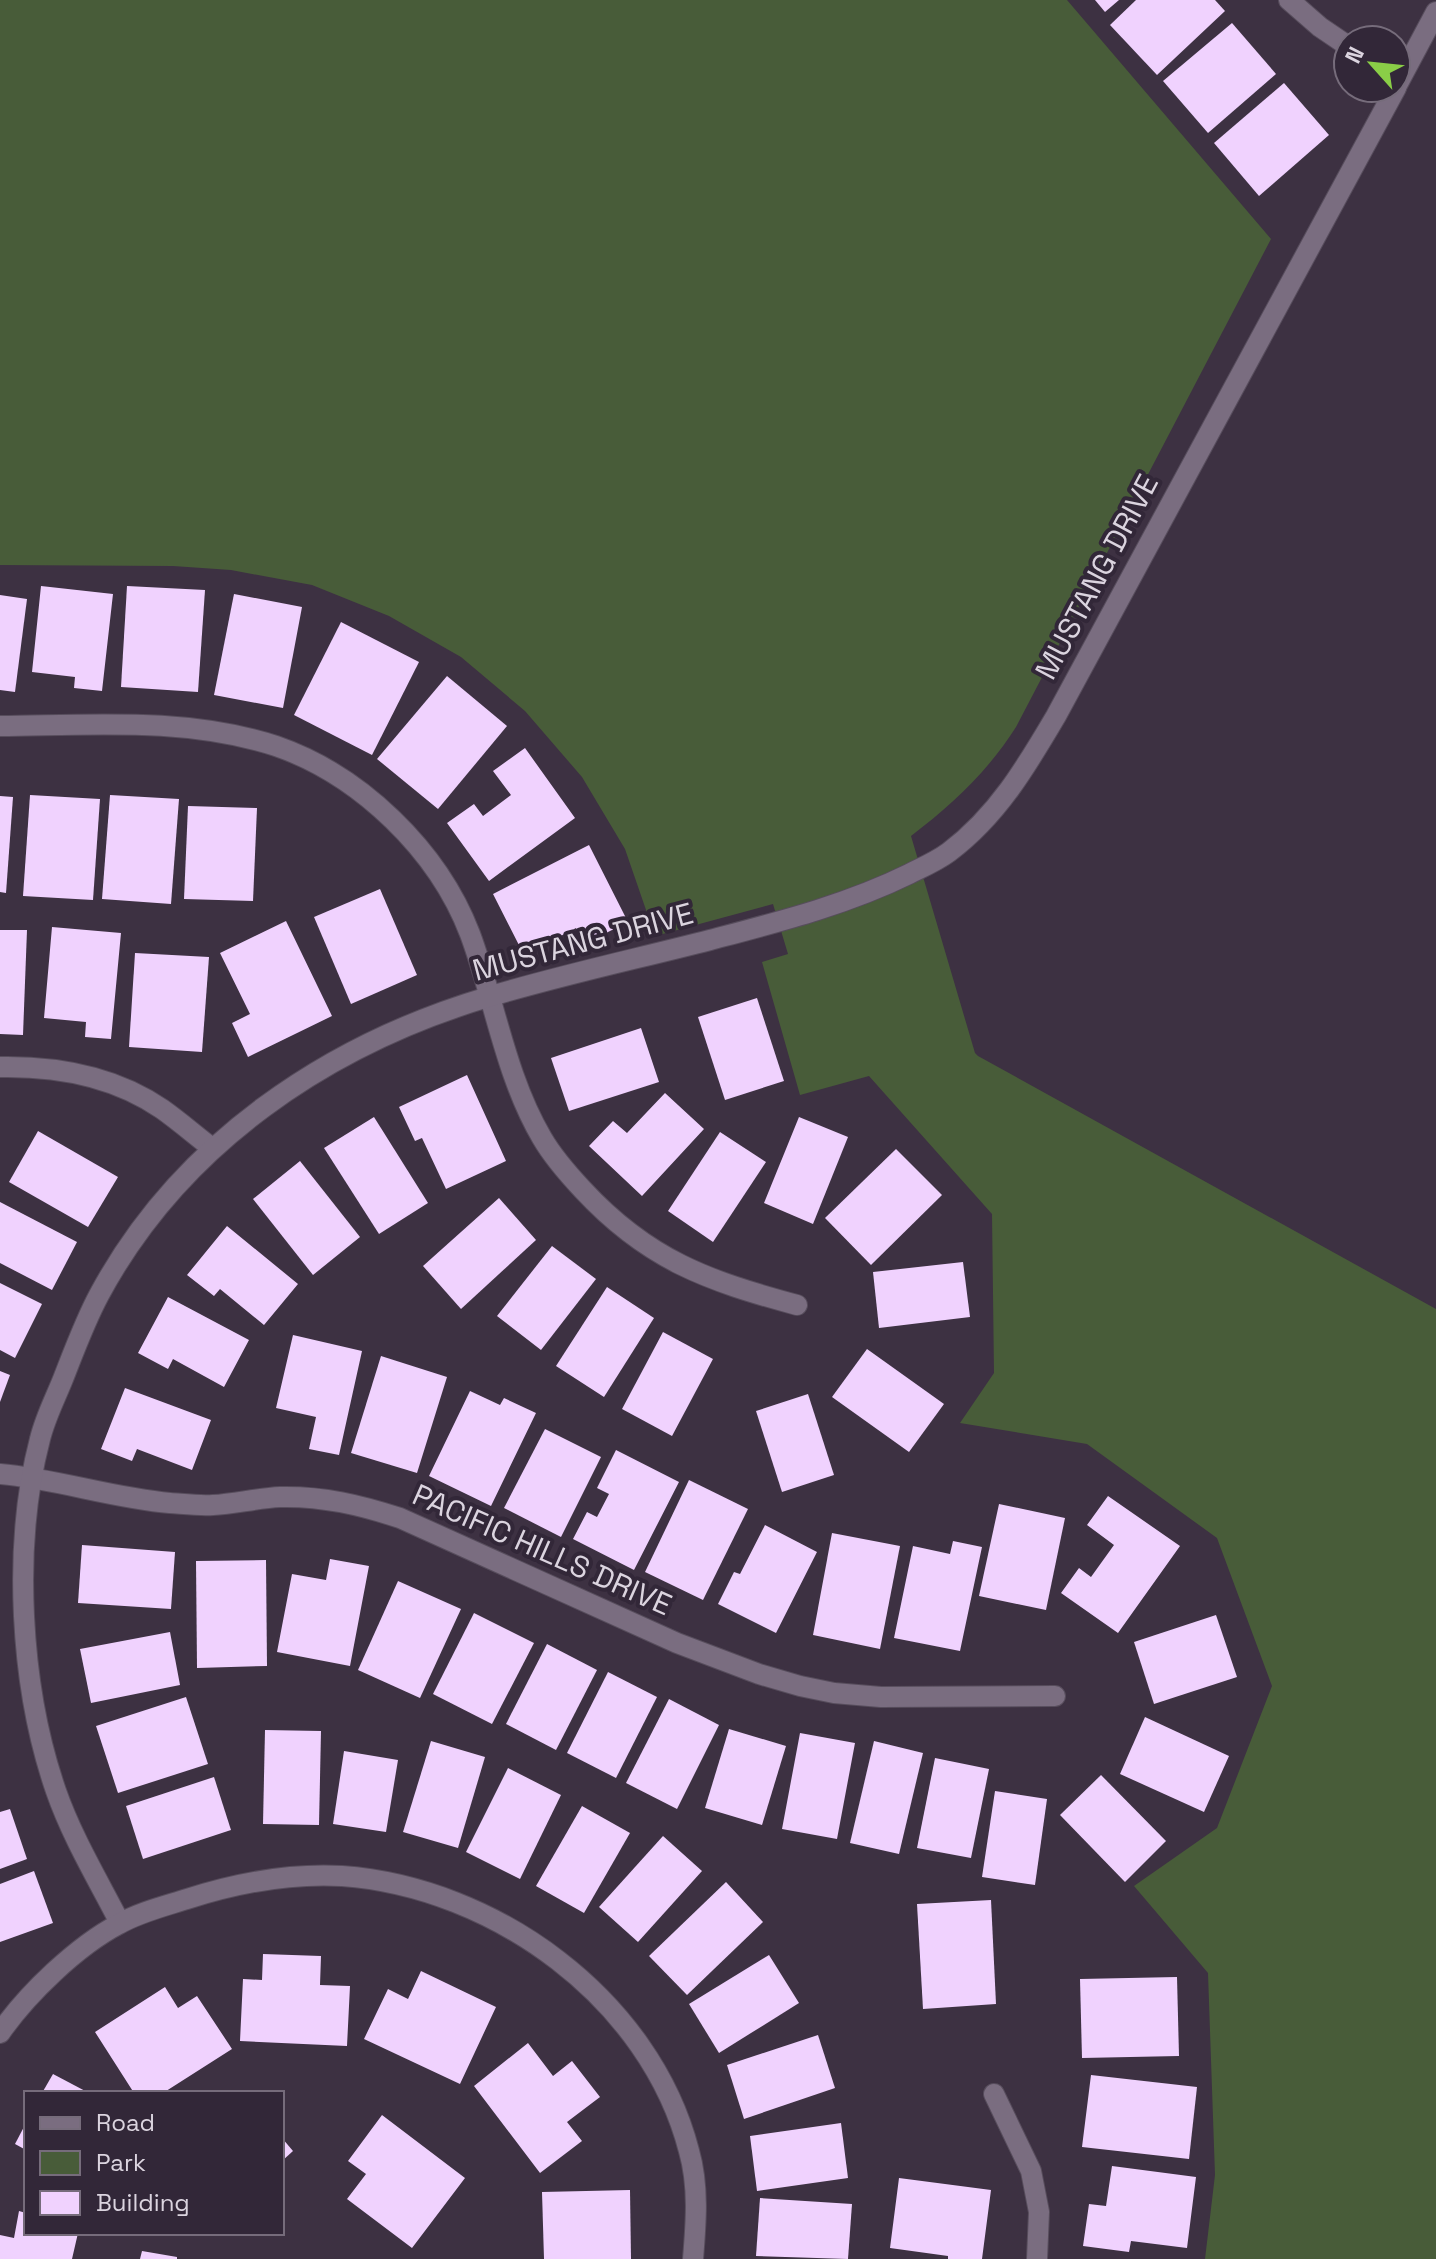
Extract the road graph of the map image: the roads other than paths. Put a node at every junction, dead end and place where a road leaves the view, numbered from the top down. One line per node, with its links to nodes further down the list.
1 (1289, 0): 3 (street)
2 (1436, 12): 4 (street, MUSTANG DRIVE)
3 (1332, 35)
4 (1412, 56)
5 (1386, 104): 7 (street, MUSTANG DRIVE)
6 (0, 726): 7 (street)
7 (488, 997): 9 (street, MUSTANG DRIVE); 10 (street)
8 (0, 1067): 9 (street)
9 (212, 1148): 12 (street, MUSTANG DRIVE)
10 (797, 1305)
11 (0, 1474): 12 (street, PACIFIC HILLS DRIVE)
12 (32, 1477): 13 (street, PACIFIC HILLS DRIVE); 14 (street, MUSTANG DRIVE)
13 (1055, 1696)
14 (120, 1923): 15 (street); 17 (street)
15 (0, 2033)
16 (994, 2094): 18 (street)
17 (693, 2259)
18 (1037, 2259)

